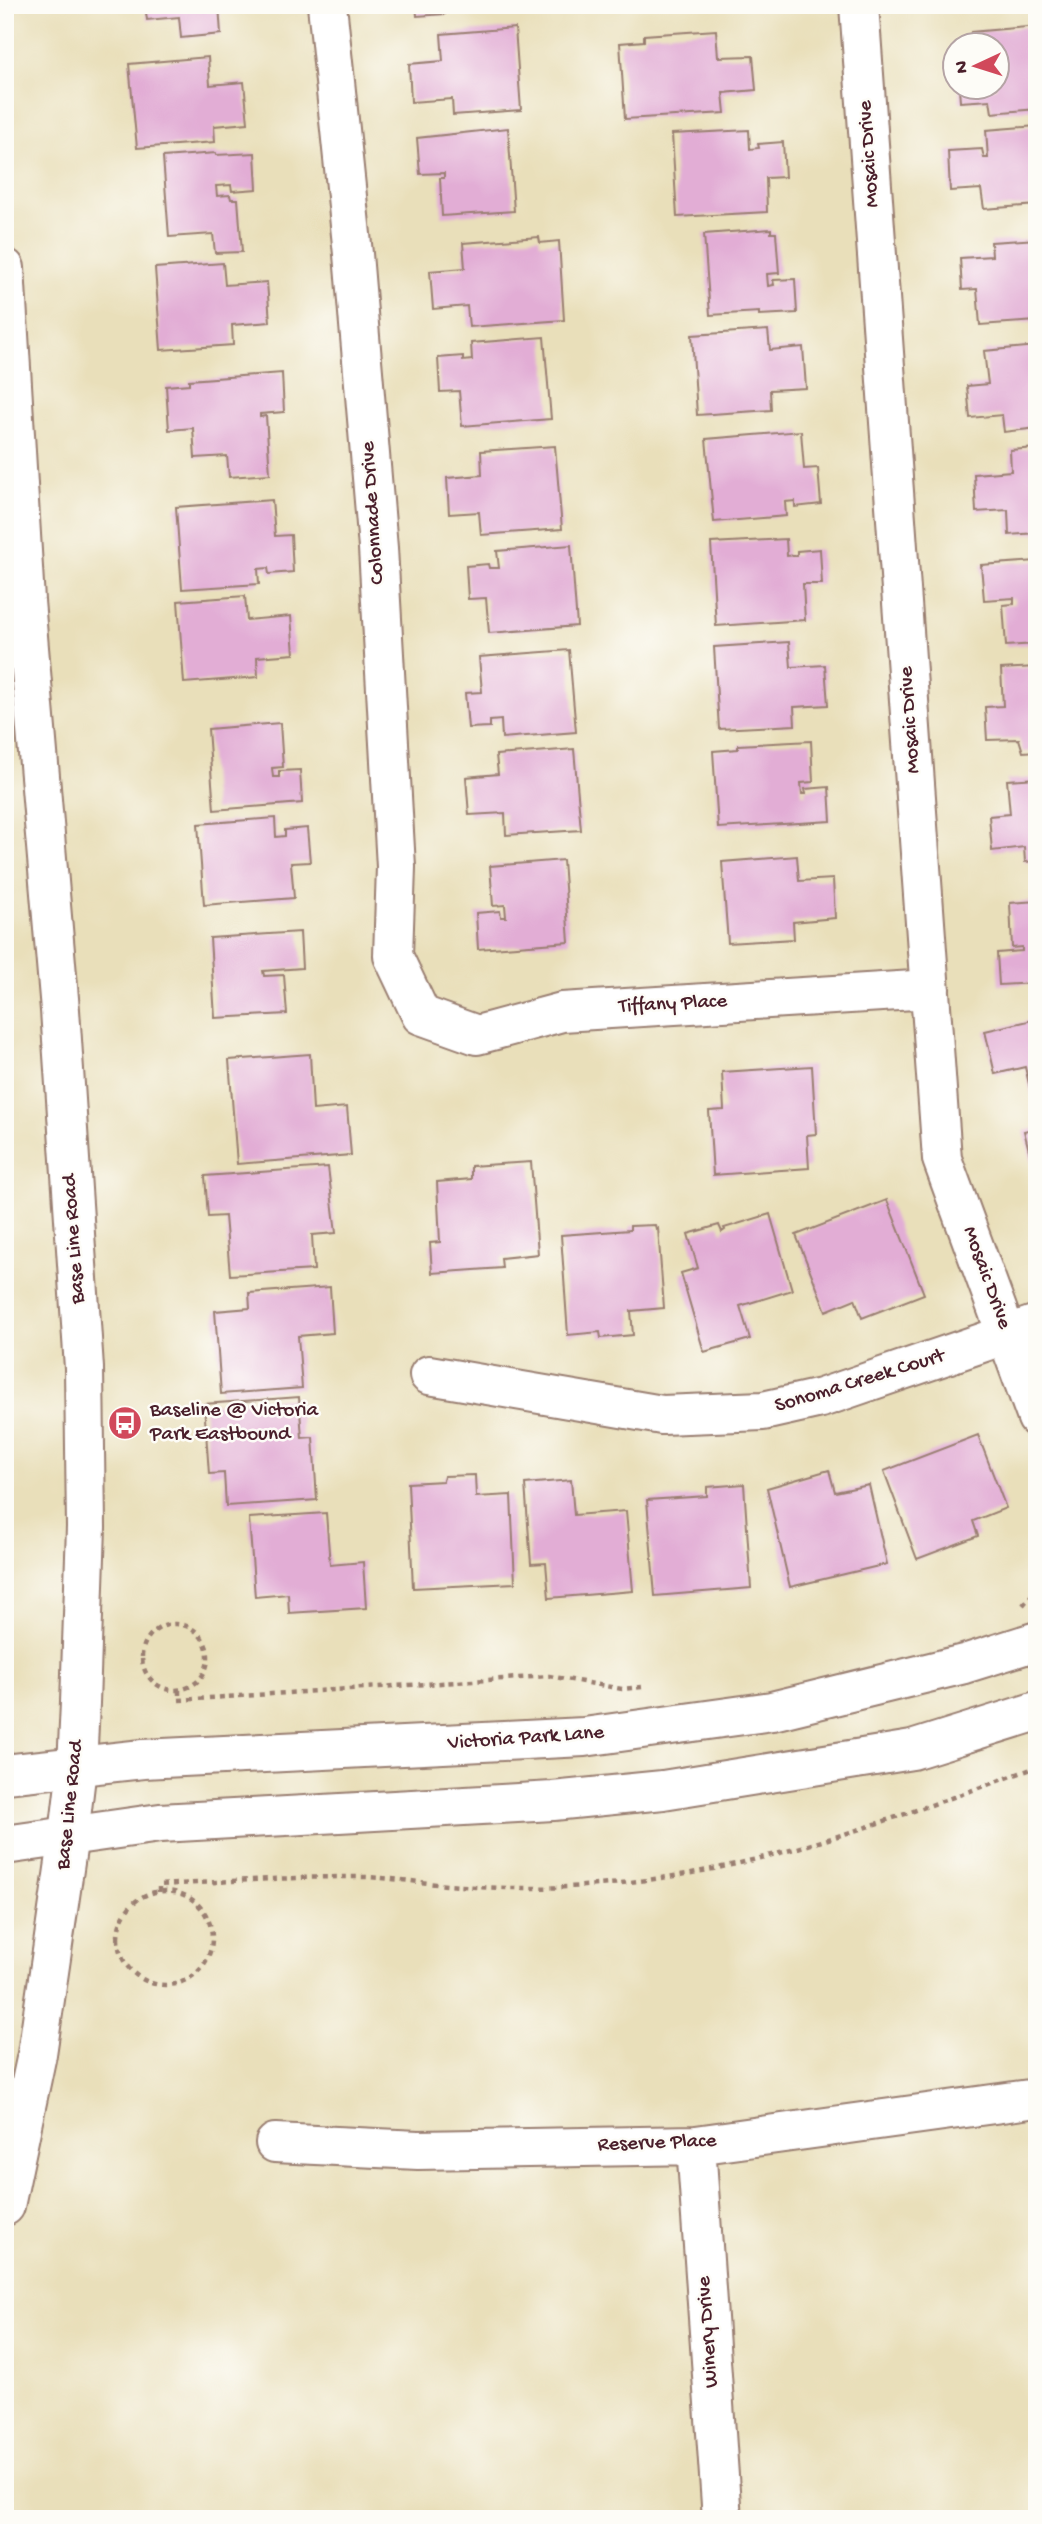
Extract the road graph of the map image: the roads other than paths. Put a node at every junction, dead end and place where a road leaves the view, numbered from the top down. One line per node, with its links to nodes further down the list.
1 (327, 5): 6 (street, Colonnade Drive)
2 (859, 5): 5 (street, Mosaic Drive)
3 (5, 268): 4 (street, Base Line Road)
4 (15, 601): 12 (street, Base Line Road)
5 (930, 989): 6 (street, Tiffany Place); 7 (street, Mosaic Drive)
6 (421, 1015)
7 (1022, 1330): 8 (street, Sonoma Creek Court); 9 (street, Mosaic Drive)
8 (429, 1375)
9 (1037, 1418)
10 (1037, 1641): 12 (street, Victoria Park Lane)
11 (1037, 1711): 14 (street)
12 (77, 1767): 13 (street, Victoria Park Lane); 14 (street, Base Line Road)
13 (5, 1774)
14 (69, 1835): 15 (street); 19 (street, Base Line Road)
15 (5, 1845)
16 (1037, 2098): 18 (street, Reserve Place)
17 (275, 2143): 18 (street, Reserve Place)
18 (696, 2145): 20 (street, Winery Drive)
19 (5, 2206)
20 (722, 2519)

